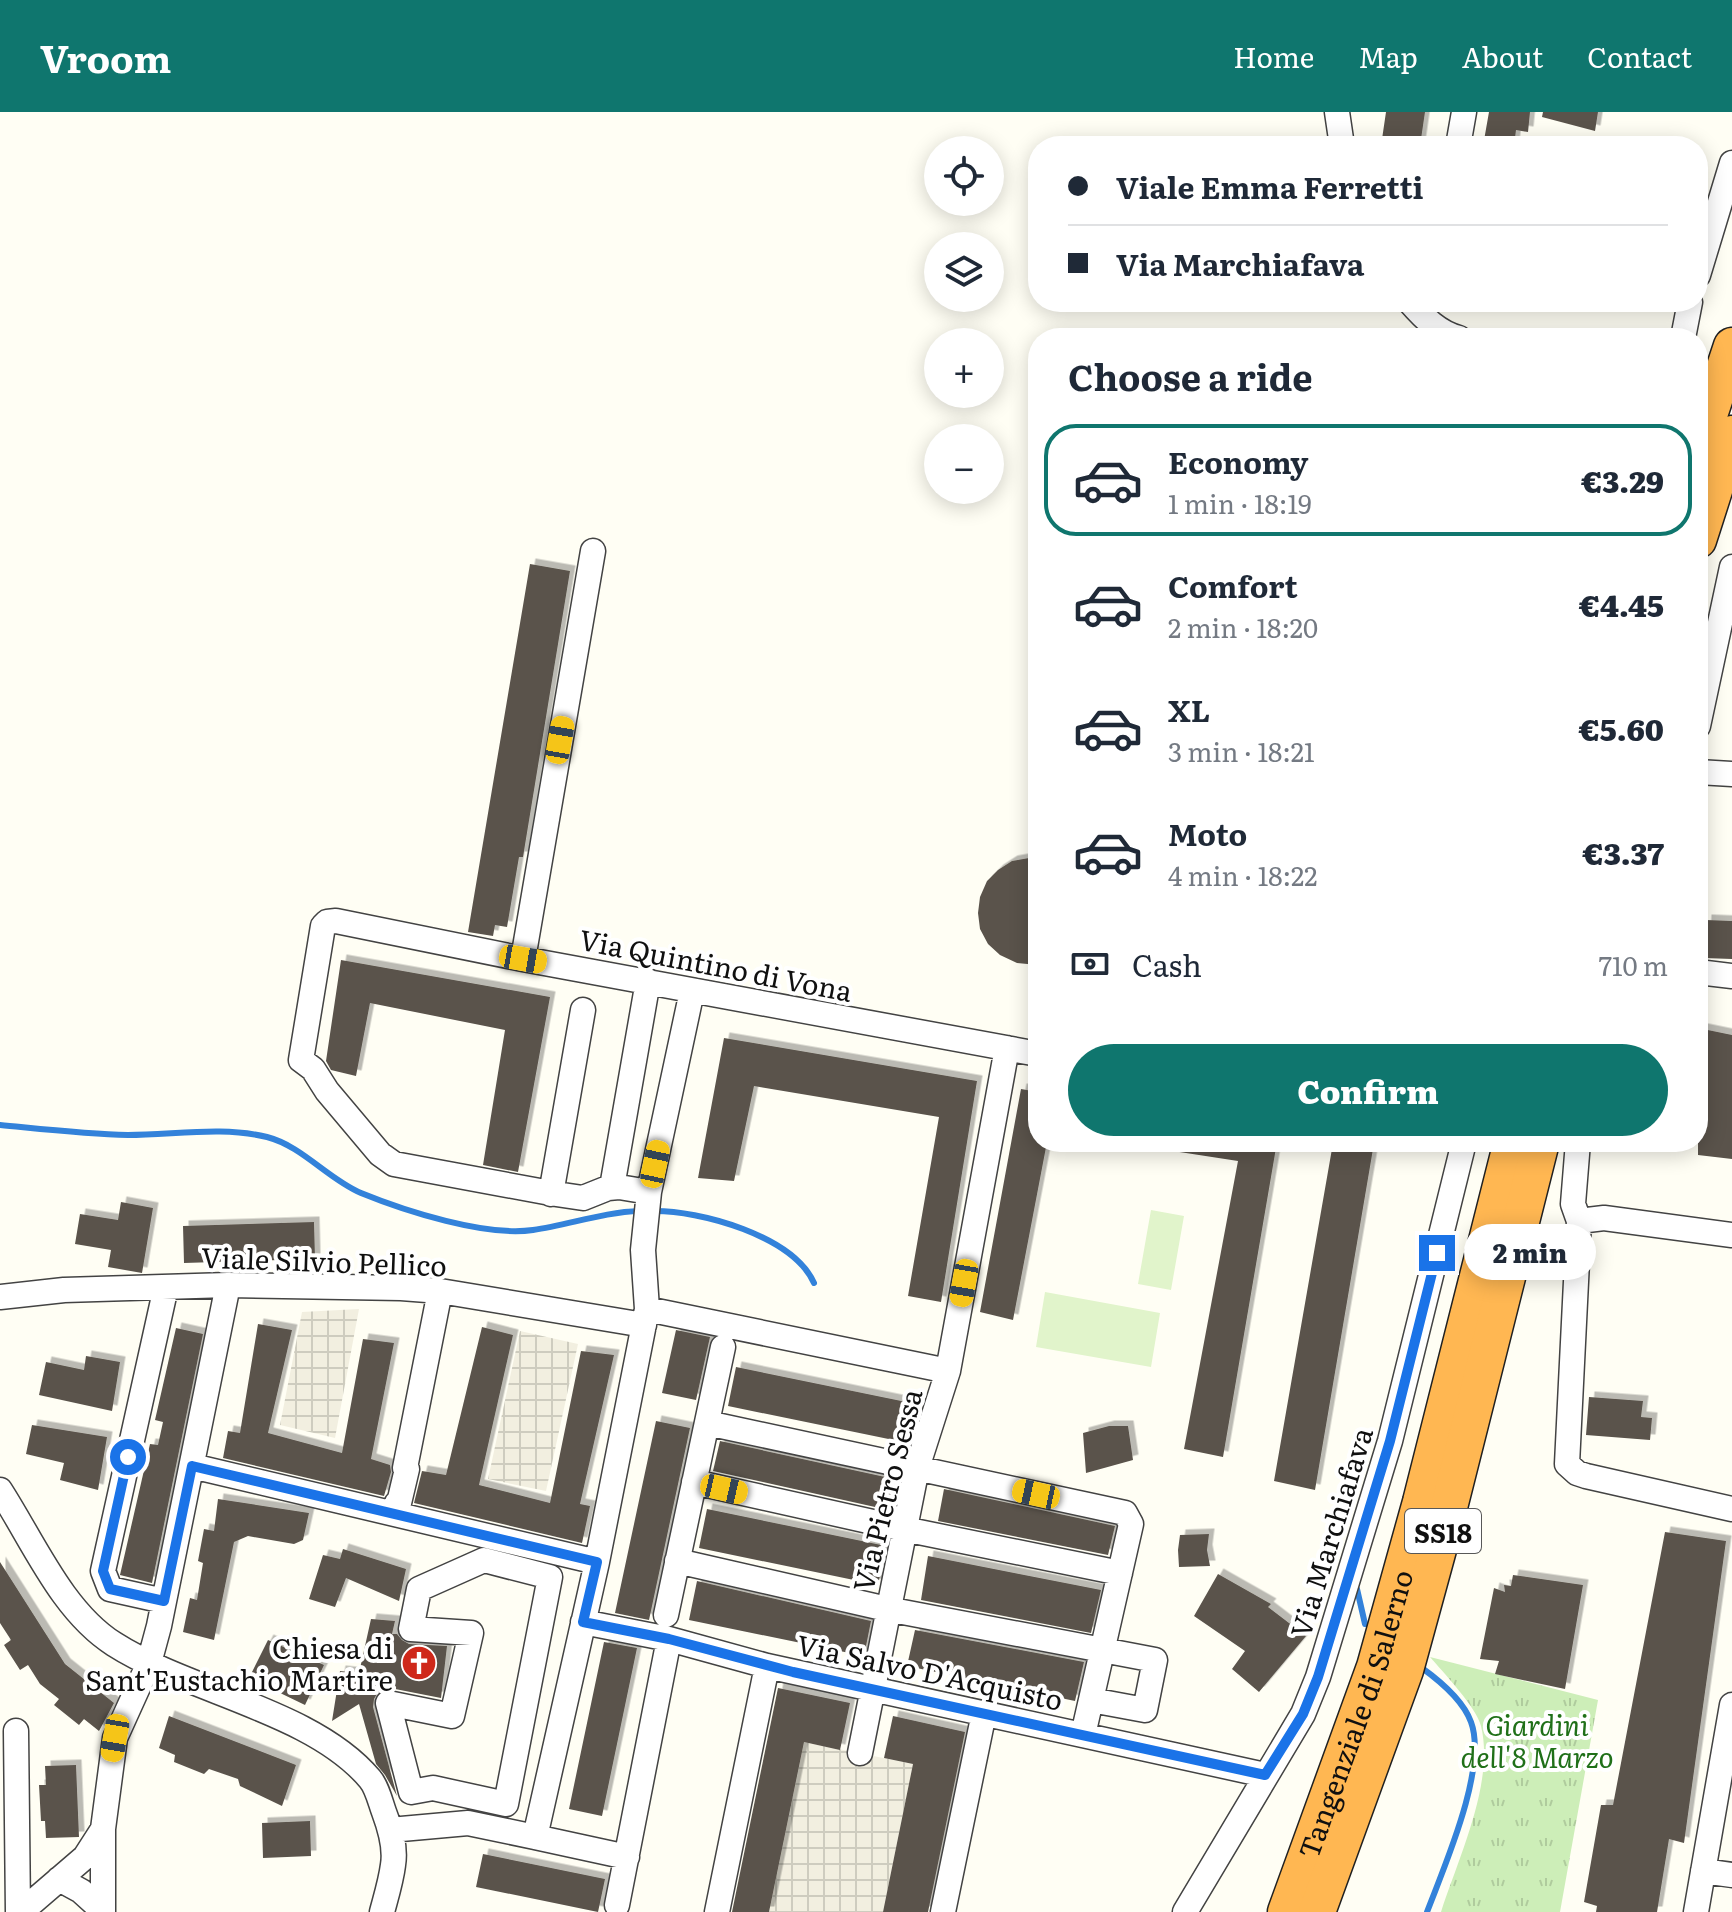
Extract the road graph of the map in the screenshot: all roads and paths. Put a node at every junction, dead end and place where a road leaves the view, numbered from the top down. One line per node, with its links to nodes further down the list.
1 (1337, 112): 3 (street)
2 (1464, 112): 4 (street)
3 (1341, 136)
4 (1460, 136)
5 (1732, 163): 6 (street)
6 (1708, 242)
7 (1732, 346): 8 (highway)
8 (1708, 418)
9 (1732, 434): 10 (highway)
10 (1708, 509)
11 (593, 551): 16 (street)
12 (1732, 567): 13 (street)
13 (1708, 679)
14 (1708, 773): 15 (street)
15 (1732, 774)
16 (523, 959): 19 (street, Via Quintino di Vona); 30 (street, Via Quintino di Vona)
17 (1708, 973): 18 (street)
18 (1732, 976)
19 (648, 981): 20 (street, Via Quintino di Vona); 28 (street)
20 (692, 991): 22 (street, Via Quintino di Vona); 29 (street)
21 (583, 1010): 30 (street)
22 (1007, 1048): 23 (street, Via Quintino di Vona); 39 (street)
23 (1028, 1052)
24 (1462, 1152): 66 (street, Via Marchiafava)
25 (1509, 1152): 82 (highway, Tangenziale di Salerno / SS18)
26 (1538, 1152): 83 (highway, Tangenziale di Salerno / SS18)
27 (1577, 1152): 31 (street)
28 (612, 1187): 29 (street); 30 (street)
29 (649, 1192): 37 (street)
30 (551, 1194)
31 (1579, 1221): 32 (street); 46 (street)
32 (1732, 1235)
33 (228, 1285): 34 (street, Viale Silvio Pellico); 35 (street, Viale Silvio Pellico); 41 (street)
34 (166, 1287): 36 (street, Viale Silvio Pellico); 51 (street)
35 (440, 1291): 37 (street, Viale Silvio Pellico); 45 (street)
36 (0, 1297)
37 (646, 1317): 39 (street, Via Pietro Sessa); 49 (street)
38 (723, 1347): 40 (street)
39 (948, 1371): 42 (street, Via Pietro Sessa)
40 (707, 1423): 42 (street); 43 (street)
41 (192, 1466): 45 (street); 51 (street)
42 (917, 1468): 47 (street, Via Pietro Sessa); 50 (street)
43 (694, 1482): 47 (street); 48 (street)
44 (0, 1490): 56 (street)
45 (395, 1508): 49 (street)
46 (1732, 1509)
47 (904, 1529): 50 (street); 52 (street, Via Pietro Sessa)
48 (677, 1561): 52 (street); 54 (street)
49 (597, 1562): 53 (street)
50 (1120, 1573): 55 (street)
51 (164, 1601): 56 (street)
52 (887, 1609): 55 (street); 58 (street, Via Pietro Sessa)
53 (583, 1622): 54 (street, Via Salvo D'Acquisto); 70 (street)
54 (667, 1627): 57 (street, Via Salvo D'Acquisto); 71 (street)
55 (1102, 1651): 59 (street); 59 (street)
56 (149, 1663): 68 (street); 69 (street)
57 (767, 1666): 58 (street, Via Salvo D'Acquisto); 79 (street)
58 (871, 1690): 61 (street, Via Salvo D'Acquisto); 64 (street, Via Pietro Sessa)
59 (1091, 1700): 63 (street)
60 (1732, 1705): 65 (street)
61 (984, 1713): 63 (street, Via Salvo D'Acquisto); 80 (street)
62 (16, 1731): 76 (street)
63 (1083, 1735): 66 (street, Via Salvo D'Acquisto)
64 (860, 1753)
65 (1727, 1763): 72 (street)
66 (1265, 1775): 81 (street, Via Marchiafava)
67 (506, 1804): 67 (street)
68 (103, 1829): 74 (street); 77 (street)
69 (390, 1830): 70 (street); 78 (street)
70 (535, 1837): 71 (street)
71 (627, 1857): 75 (street)
72 (1703, 1871): 73 (street); 84 (street)
73 (1732, 1875)
74 (59, 1879): 76 (street); 77 (street)
75 (617, 1905)
76 (20, 1912)
77 (103, 1912)
78 (382, 1912)
79 (717, 1912)
80 (943, 1912)
81 (1185, 1912)
82 (1286, 1912)
83 (1317, 1912)
84 (1696, 1912)

